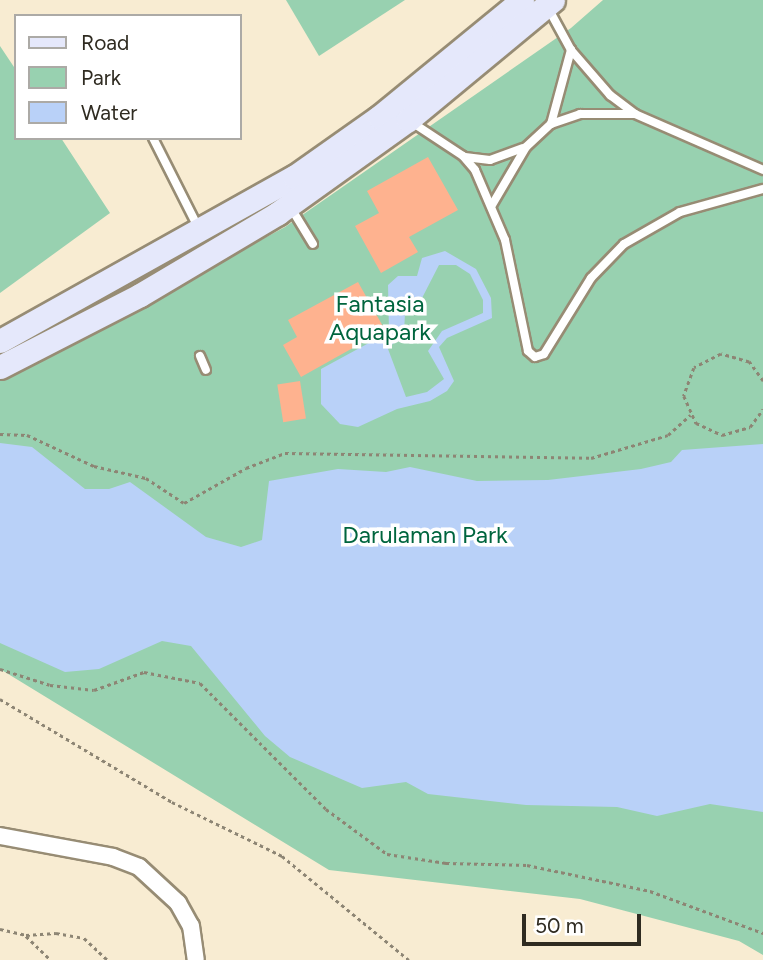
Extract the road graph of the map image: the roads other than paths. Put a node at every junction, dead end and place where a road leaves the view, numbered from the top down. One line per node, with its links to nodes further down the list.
1 (522, 0): 14 (street)
2 (550, 3): 3 (lane); 5 (street)
3 (571, 50): 4 (lane); 6 (lane)
4 (635, 114): 6 (lane); 10 (lane)
5 (408, 120): 9 (lane); 13 (street)
6 (551, 124): 8 (lane)
7 (154, 140): 14 (lane)
8 (526, 147): 9 (lane); 12 (lane)
9 (463, 156): 12 (lane)
10 (763, 170)
11 (763, 189): 12 (lane)
12 (492, 205)
13 (289, 206): 15 (lane); 18 (street)
14 (200, 231): 16 (street)
15 (313, 244)
16 (0, 341)
17 (200, 356): 19 (lane)
18 (0, 368)
19 (206, 370)
20 (0, 836): 21 (street)
21 (196, 960)

